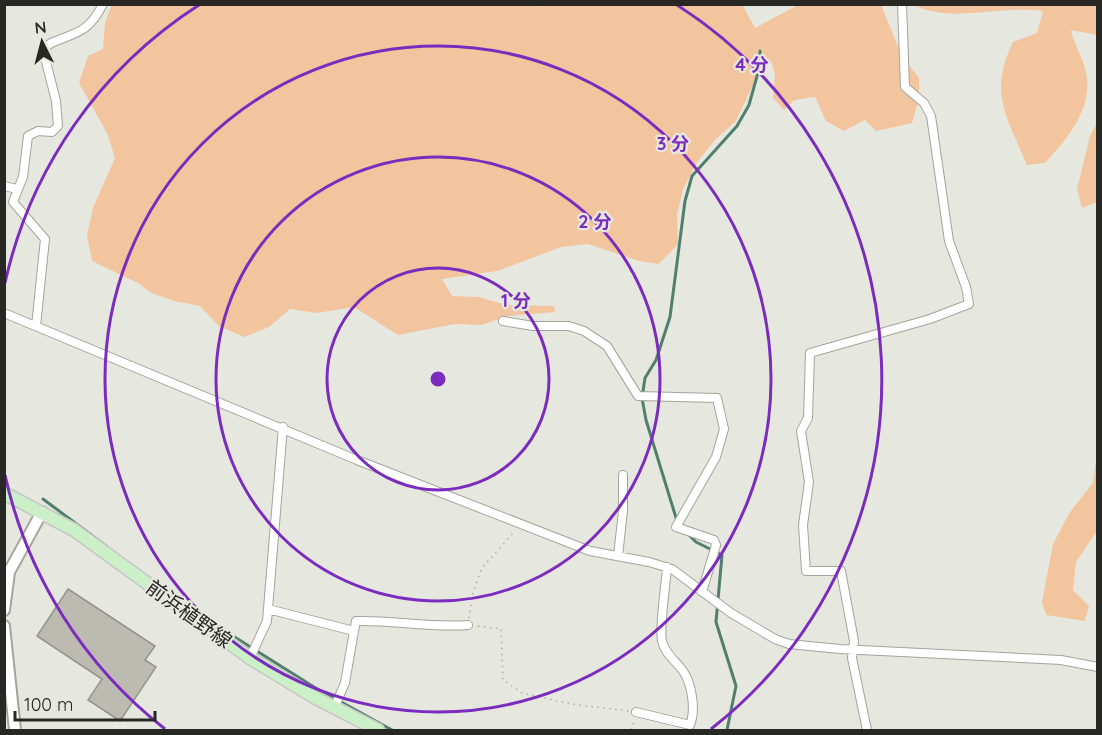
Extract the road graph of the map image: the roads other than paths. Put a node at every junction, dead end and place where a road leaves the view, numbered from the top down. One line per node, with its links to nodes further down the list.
1 (103, 4): 4 (street)
2 (902, 4): 21 (street)
3 (4, 186): 4 (street)
4 (16, 189): 7 (street)
5 (4, 313): 7 (street)
6 (503, 321): 14 (street)
7 (36, 326): 8 (street)
8 (283, 428): 12 (street); 15 (street)
9 (623, 475): 12 (street)
10 (4, 493): 11 (main road, 前浜植野線)
11 (42, 512): 16 (street); 22 (main road, 前浜植野線)
12 (618, 556): 13 (street)
13 (667, 567): 14 (street); 25 (street)
14 (702, 592): 21 (street)
15 (268, 609): 19 (street); 22 (street)
16 (4, 610)
17 (468, 625): 19 (street)
18 (4, 626): 20 (street)
19 (354, 631): 24 (street)
20 (5, 641): 26 (street)
21 (853, 650): 23 (street); 28 (street)
22 (250, 658): 24 (main road, 前浜植野線)
23 (1098, 668)
24 (334, 708): 27 (main road, 前浜植野線)
25 (636, 712)
26 (15, 730)
27 (378, 730)
28 (867, 730)

